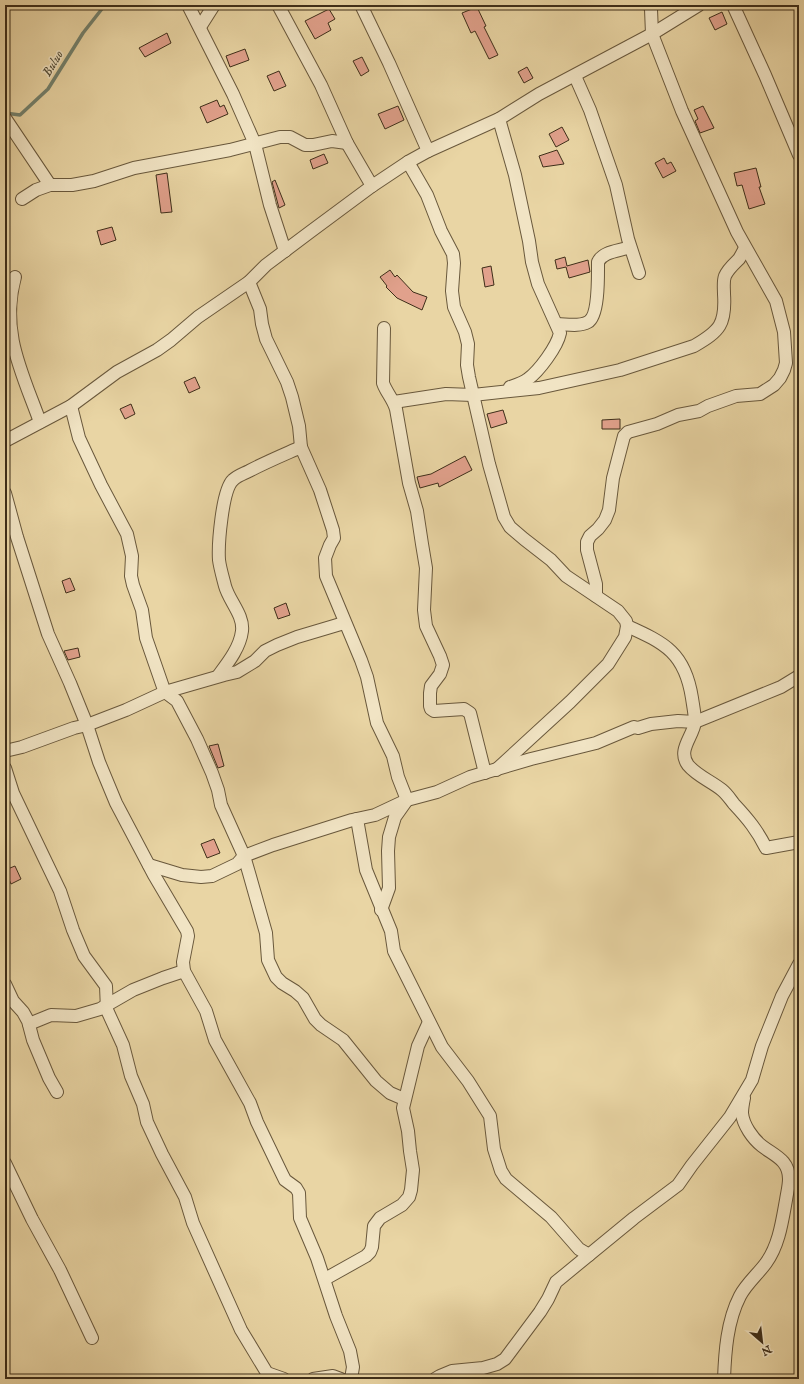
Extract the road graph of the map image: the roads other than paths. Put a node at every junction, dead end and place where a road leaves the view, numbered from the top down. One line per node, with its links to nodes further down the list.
1 (188, 5): 8 (street)
2 (214, 5): 8 (street)
3 (278, 5): 13 (street)
4 (361, 5): 15 (street)
5 (649, 5): 9 (street)
6 (699, 5): 9 (street)
7 (733, 5): 16 (street)
8 (200, 27): 14 (street)
9 (652, 34): 10 (street); 22 (street)
10 (575, 76): 12 (street); 21 (street)
11 (5, 118): 18 (street)
12 (499, 119): 15 (street); 27 (street)
13 (346, 143): 14 (street); 19 (street)
14 (254, 144): 18 (street); 23 (street)
15 (428, 151): 17 (street)
16 (799, 155)
17 (408, 162): 19 (street); 30 (street)
18 (50, 185): 20 (street)
19 (372, 186): 23 (street)
20 (22, 199)
21 (630, 247): 24 (street); 27 (street)
22 (745, 248): 29 (street); 37 (street)
23 (285, 251): 26 (street)
24 (639, 273)
25 (15, 277): 33 (street)
26 (249, 282): 32 (street); 35 (street)
27 (557, 324): 29 (street)
28 (384, 328): 31 (street)
29 (494, 392): 30 (street)
30 (473, 395): 31 (street); 37 (street)
31 (394, 402): 47 (street)
32 (71, 406): 33 (street); 42 (street)
33 (40, 422): 34 (street)
34 (5, 441)
35 (301, 447): 38 (street); 40 (street)
36 (5, 493): 44 (street)
37 (596, 596): 39 (street)
38 (344, 623): 40 (street); 48 (street)
39 (627, 626): 43 (street); 47 (street)
40 (218, 676): 42 (street)
41 (799, 676): 43 (street)
42 (165, 692): 44 (street); 51 (street)
43 (695, 722): 47 (street); 50 (street)
44 (87, 725): 45 (street); 52 (street)
45 (5, 751)
46 (5, 768): 57 (street)
47 (490, 771): 48 (street)
48 (407, 800): 49 (street); 53 (street)
49 (357, 819): 51 (street); 53 (street)
50 (799, 842)
51 (244, 856): 52 (street); 62 (street)
52 (149, 865): 55 (street)
53 (382, 910): 58 (street)
54 (799, 964): 60 (street)
55 (184, 971): 57 (street); 65 (street)
56 (5, 984): 59 (street)
57 (106, 1006): 59 (street); 67 (street)
58 (429, 1022): 62 (street); 64 (street)
59 (29, 1024): 61 (street)
60 (745, 1091): 64 (street); 72 (street)
61 (57, 1092)
62 (404, 1099): 65 (street)
63 (5, 1163): 66 (street)
64 (589, 1255): 71 (street)
65 (325, 1279): 70 (street)
66 (92, 1338)
67 (284, 1379)
68 (312, 1379): 69 (street)
69 (341, 1379)
70 (350, 1379)
71 (436, 1379)
72 (724, 1379)

